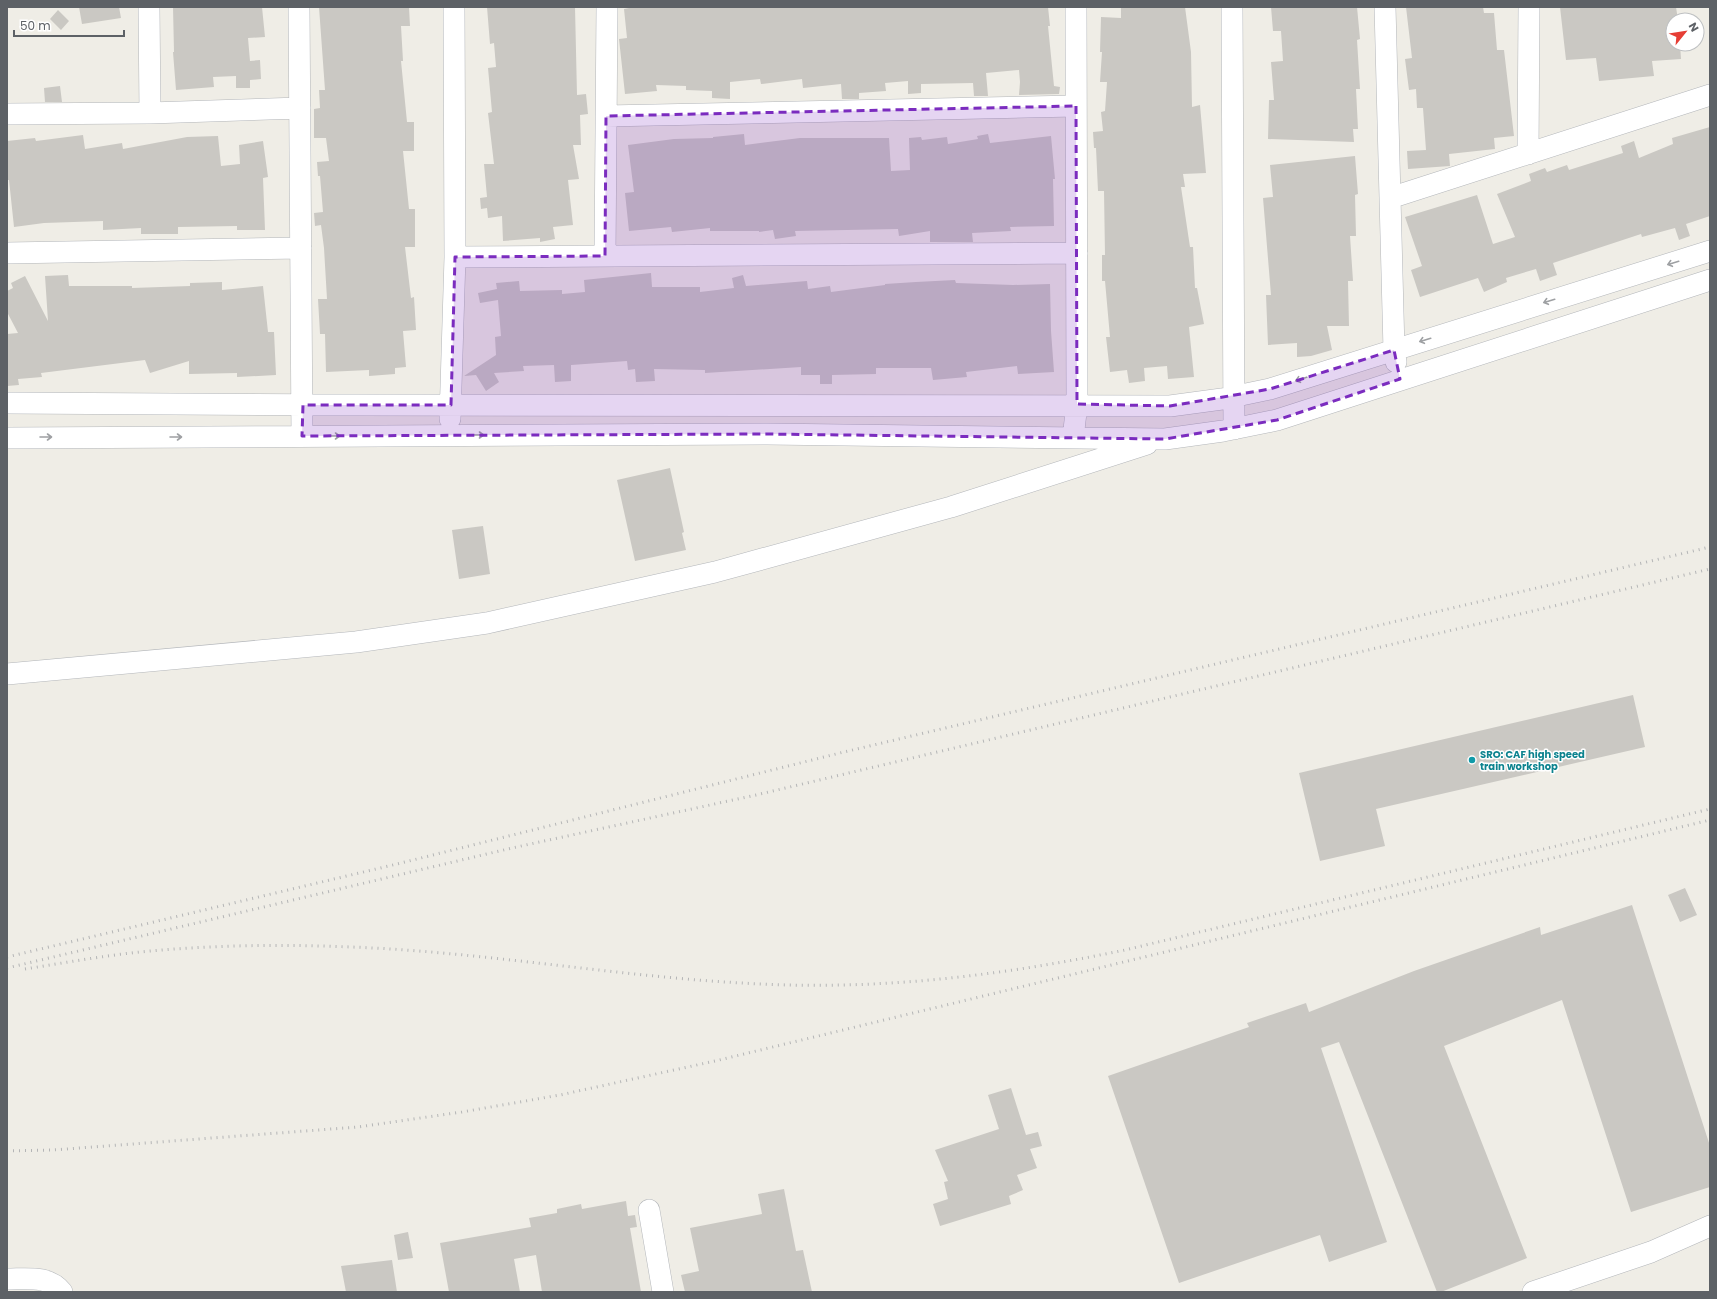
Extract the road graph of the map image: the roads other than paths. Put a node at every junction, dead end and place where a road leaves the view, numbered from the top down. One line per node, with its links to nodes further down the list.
1 (149, 7): 12 (street)
2 (299, 7): 11 (street)
3 (454, 7): 22 (street)
4 (607, 7): 14 (street)
5 (1076, 7): 10 (street)
6 (1232, 7): 26 (street)
7 (1385, 7): 16 (street)
8 (1529, 7): 15 (street)
9 (1710, 95): 15 (street)
10 (1076, 106): 14 (street); 20 (street)
11 (300, 108): 12 (street); 17 (street)
12 (150, 113): 13 (street)
13 (7, 114)
14 (606, 116): 21 (street)
15 (1528, 154): 16 (street)
16 (1390, 198): 24 (street)
17 (301, 248): 19 (street); 29 (street)
18 (1710, 251): 24 (street, one-way to 24)
19 (7, 253)
20 (1077, 253): 21 (street); 28 (street)
21 (605, 256): 22 (street)
22 (455, 257): 30 (street)
23 (1710, 280): 25 (street)
24 (1394, 350): 25 (street); 26 (street, one-way to 26)
25 (1400, 379): 31 (street)
26 (1235, 396): 28 (street); 31 (street)
27 (7, 403): 29 (street)
28 (1077, 404): 30 (street); 35 (street)
29 (303, 405): 30 (street); 33 (street)
30 (451, 405): 32 (street)
31 (1234, 429): 36 (street)
32 (449, 435): 33 (street, one-way to 32); 35 (street, one-way to 35)
33 (302, 436): 34 (street, one-way to 33)
34 (7, 438)
35 (1073, 438): 36 (street)
36 (1165, 439): 37 (street)
37 (7, 674)
38 (649, 1210): 42 (street)
39 (1710, 1226): 43 (street)
40 (7, 1279): 41 (street)
41 (62, 1292)
42 (663, 1292)
43 (1533, 1292)

